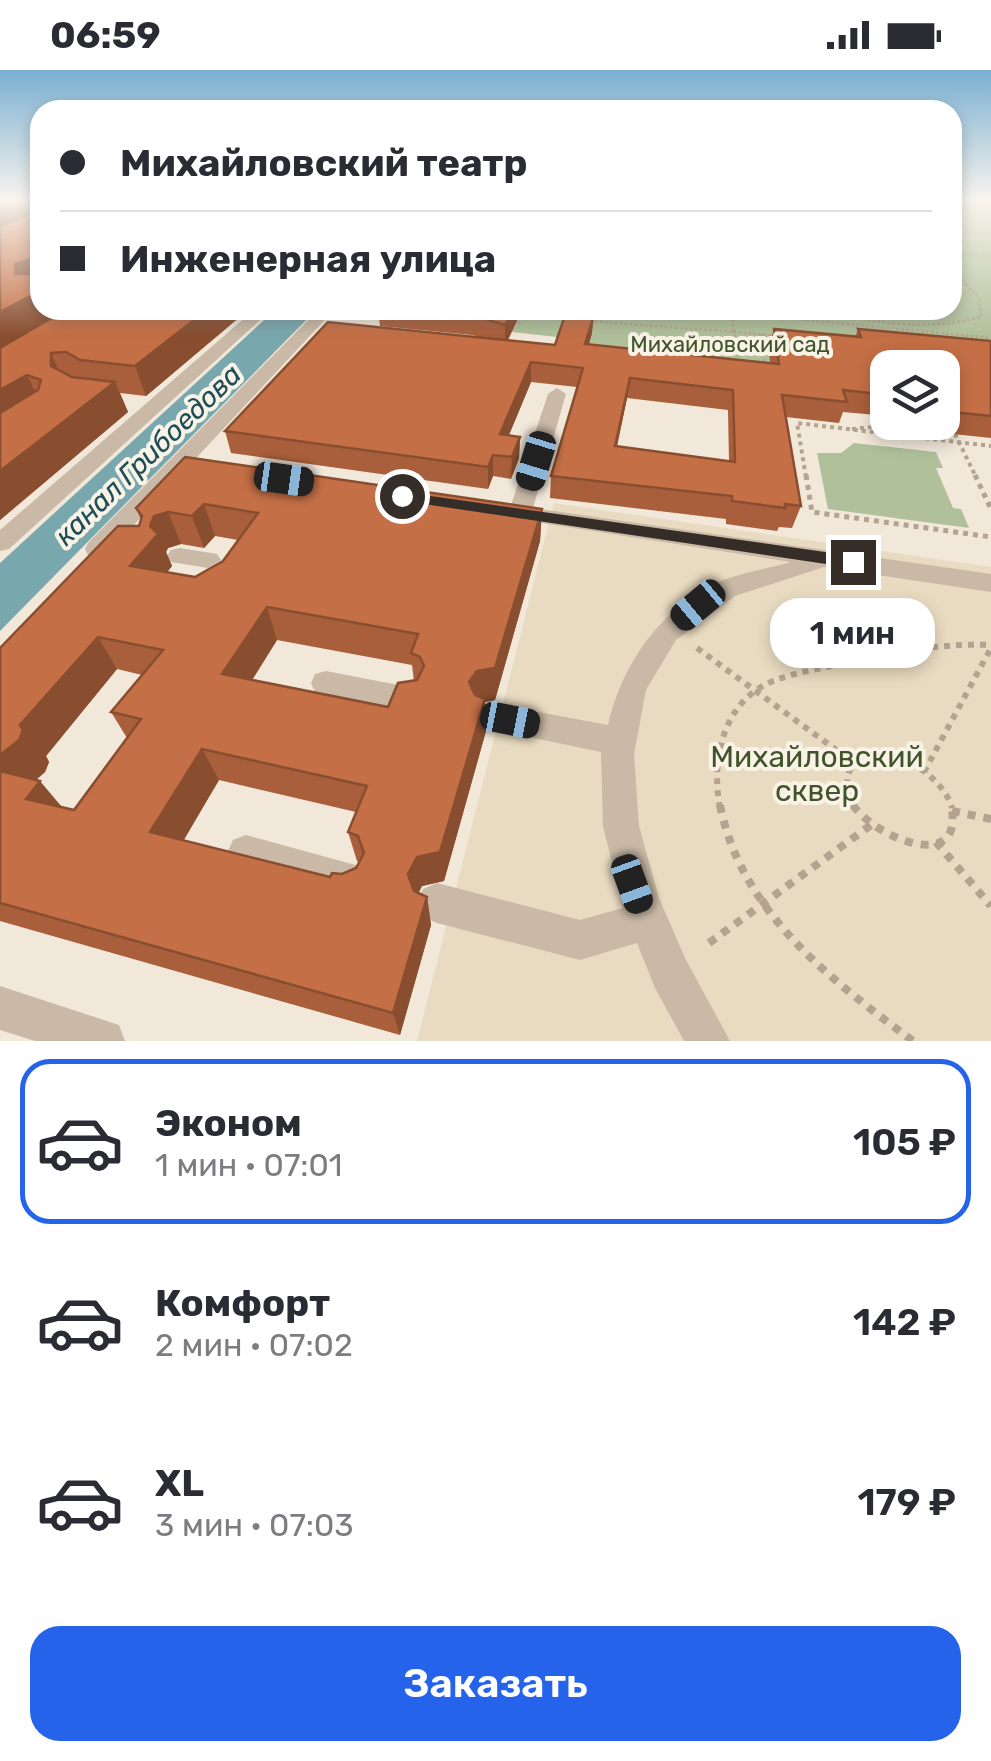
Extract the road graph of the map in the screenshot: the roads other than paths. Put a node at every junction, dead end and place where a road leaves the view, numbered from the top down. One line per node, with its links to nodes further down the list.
1 (252, 320): 7 (street)
2 (316, 320): 3 (street)
3 (307, 330): 4 (street); 8 (street)
4 (328, 332)
5 (557, 394): 11 (street)
6 (120, 402): 7 (street)
7 (154, 406): 12 (street)
8 (178, 464): 9 (street); 13 (street)
9 (205, 468)
10 (481, 508): 11 (street)
11 (520, 514): 17 (street)
12 (0, 543)
13 (101, 544): 14 (street); 18 (street)
14 (131, 549)
15 (180, 556): 16 (street)
16 (208, 560)
17 (853, 562): 19 (street); 23 (street)
18 (76, 571)
19 (991, 583)
20 (326, 683): 21 (street)
21 (409, 700)
22 (490, 716): 23 (street)
23 (618, 741): 27 (street)
24 (246, 853): 25 (street)
25 (350, 880)
26 (438, 903): 27 (street)
27 (646, 920): 30 (street)
28 (0, 1008): 29 (street)
29 (103, 1041)
30 (708, 1041)

